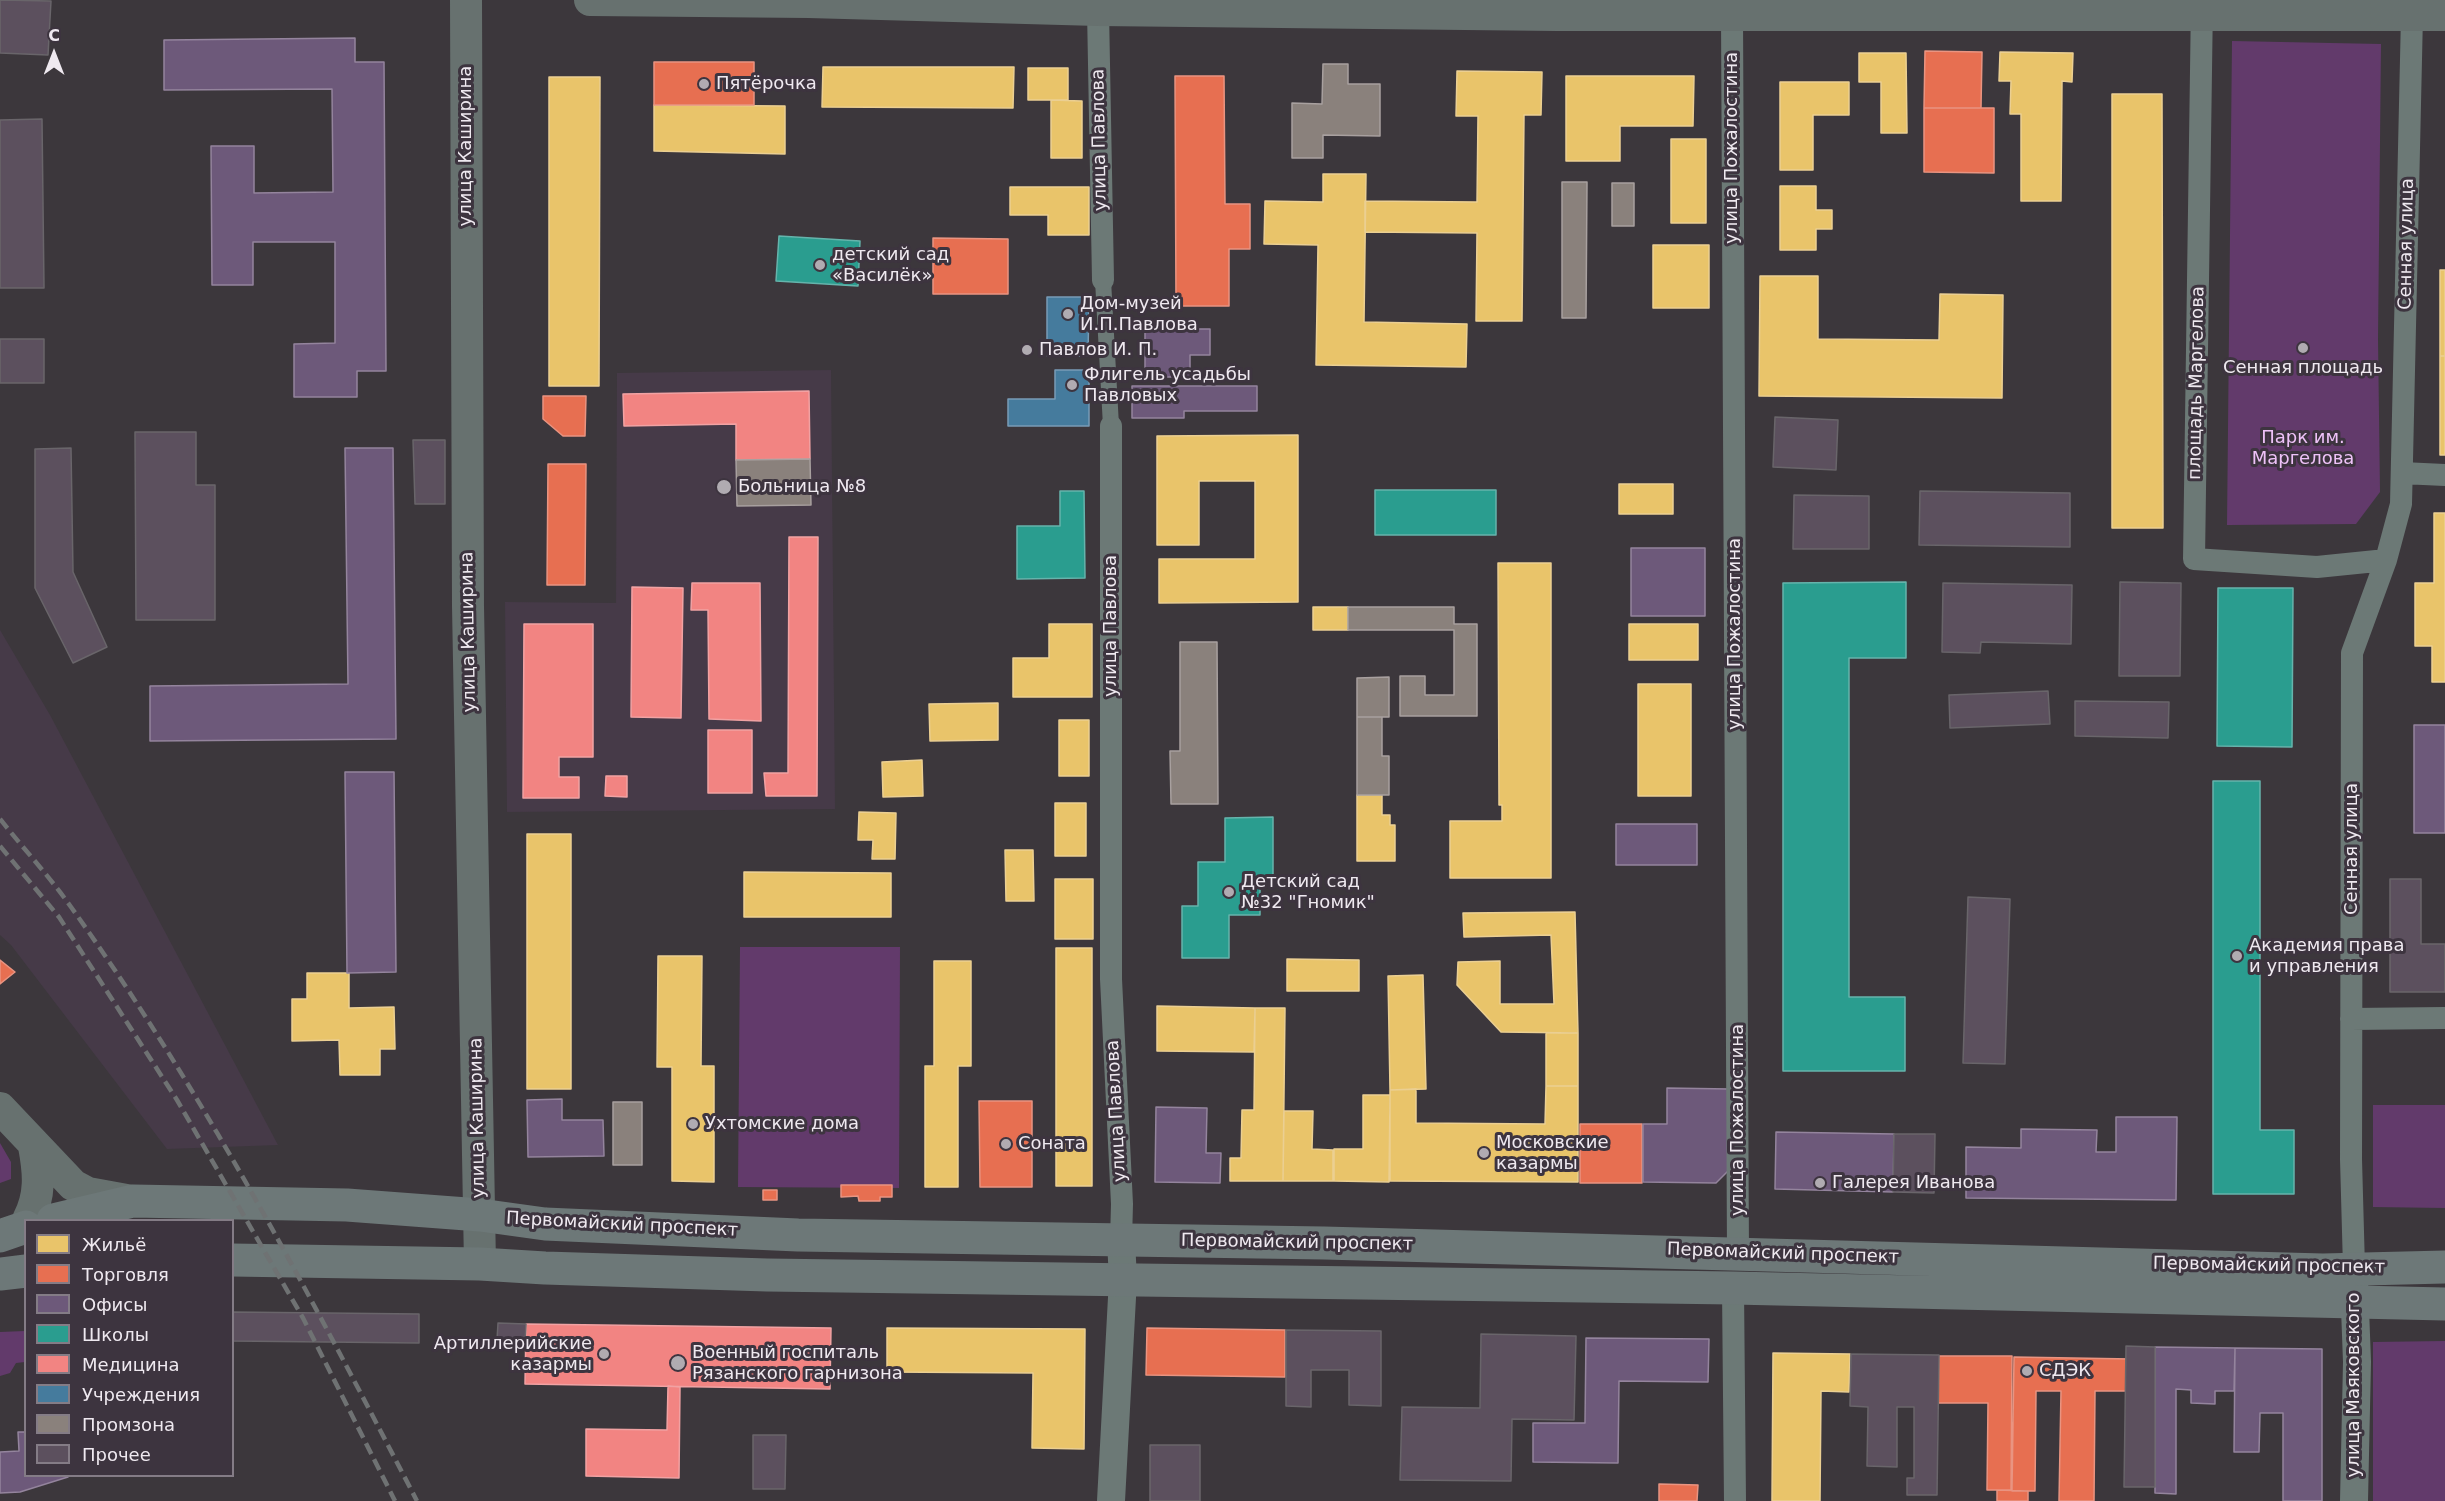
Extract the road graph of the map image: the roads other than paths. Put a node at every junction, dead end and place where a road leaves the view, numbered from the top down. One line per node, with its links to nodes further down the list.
1 (466, 0): 18 (main road, улица Каширина)
2 (590, 0): 4 (main road)
3 (2202, 7): 5 (main road); 6 (main road); 12 (street, площадь Маргелова)
4 (1098, 10): 5 (main road); 8 (street, улица Павлова)
5 (1732, 15): 24 (street, улица Пожалостина)
6 (2412, 15): 7 (main road); 10 (street, Сенная улица)
7 (2445, 15)
8 (1103, 280): 9 (street, улица Павлова)
9 (1111, 426): 22 (street, улица Павлова)
10 (2402, 473): 11 (street); 12 (street, Сенная улица)
11 (2445, 475)
12 (2386, 560): 13 (street, Сенная улица)
13 (2351, 1018): 14 (street); 28 (street, Сенная улица)
14 (2445, 1018)
15 (0, 1108): 16 (main road)
16 (19, 1134): 17 (main road); 19 (main road)
17 (133, 1201): 18 (main road, Первомайский проспект); 20 (main road, Первомайский проспект)
18 (480, 1215): 22 (main road, Первомайский проспект); 26 (main road, улица Каширина)
19 (29, 1219)
20 (56, 1219)
21 (24, 1228): 23 (main road)
22 (1121, 1241): 24 (main road, Первомайский проспект); 31 (street)
23 (0, 1249)
24 (1738, 1252): 28 (main road, Первомайский проспект)
25 (234, 1260): 26 (main road, Первомайский проспект)
26 (480, 1264): 31 (main road, Первомайский проспект)
27 (2445, 1267): 28 (main road, Первомайский проспект)
28 (2354, 1268): 33 (street, улица Маяковского)
29 (24, 1271): 30 (main road)
30 (0, 1274)
31 (1123, 1279): 32 (main road, Первомайский проспект); 35 (street)
32 (1732, 1288): 33 (main road, Первомайский проспект); 36 (street)
33 (2355, 1302): 34 (main road, Первомайский проспект); 37 (street, улица Маяковского)
34 (2445, 1304)
35 (1111, 1501)
36 (1735, 1501)
37 (2354, 1501)

